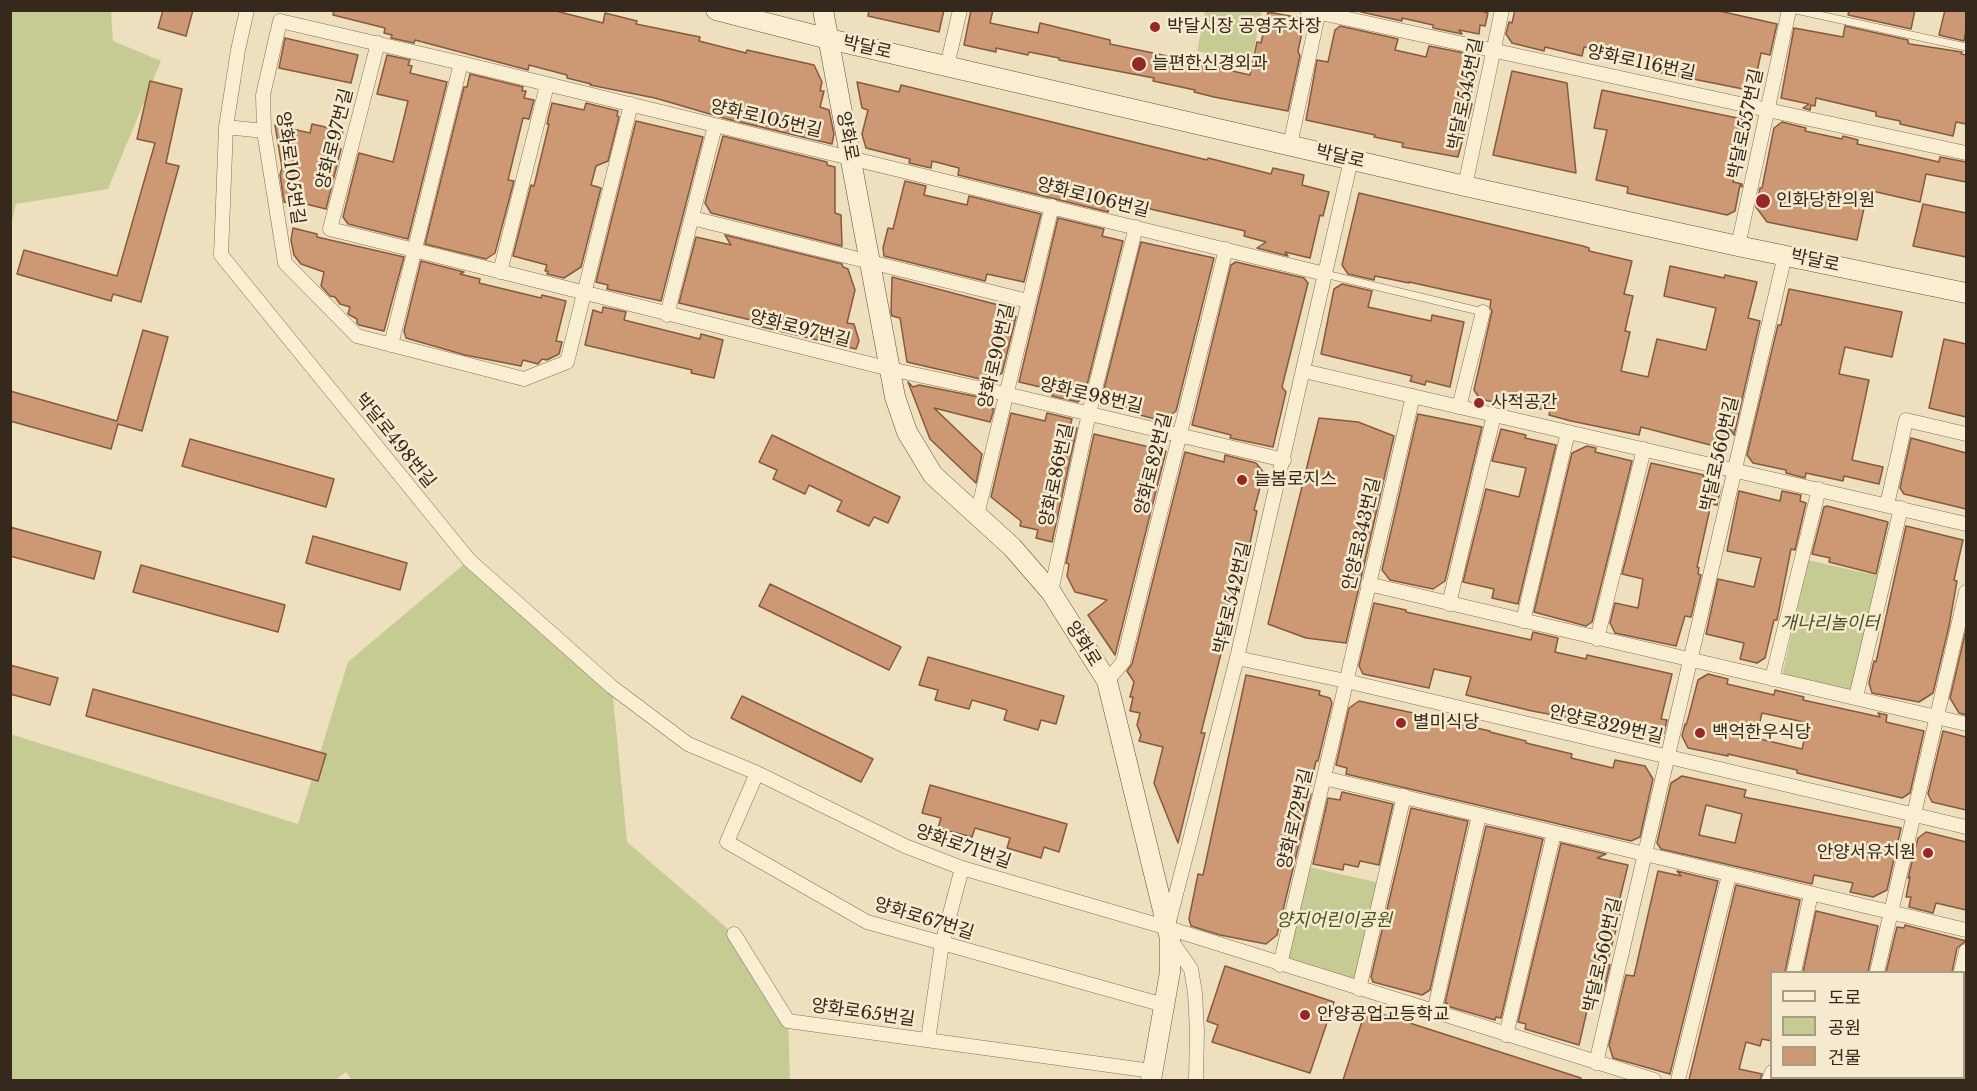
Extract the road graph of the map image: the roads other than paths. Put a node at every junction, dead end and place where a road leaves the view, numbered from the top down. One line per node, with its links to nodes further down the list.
1 (247, 10): 19 (street, 박달로498번길)
2 (716, 10): 9 (street, 박달로)
3 (823, 10): 9 (street, 양화로)
4 (960, 10): 14 (street)
5 (1502, 10): 12 (street, 박달로545번길)
6 (1789, 10): 17 (street, 박달로557번길)
7 (1796, 10): 11 (lane)
8 (1315, 11): 12 (street, 양화로116번길); 21 (street)
9 (829, 39): 14 (street, 박달로); 23 (street, 양화로)
10 (378, 43): 13 (street, 양화로105번길); 20 (street, 양화로105번길); 30 (street, 양화로97번길)
11 (1966, 47)
12 (1494, 50): 17 (street, 양화로116번길); 25 (street, 박달로545번길)
13 (461, 63): 15 (street, 양화로105번길); 30 (street)
14 (947, 66): 21 (street, 박달로)
15 (547, 85): 16 (street, 양화로105번길); 34 (street)
16 (631, 104): 18 (street, 양화로105번길); 36 (street)
17 (1768, 109): 22 (street, 양화로116번길); 29 (street, 박달로557번길)
18 (715, 126): 23 (street, 양화로105번길); 27 (street)
19 (226, 127): 20 (street); 75 (street, 박달로498번길)
20 (264, 131): 41 (street, 양화로105번길)
21 (1290, 145): 24 (street, 박달로)
22 (1966, 153)
23 (851, 158): 26 (street, 양화로106번길); 33 (street, 양화로)
24 (1351, 160): 25 (street, 박달로); 35 (street, 박달로542번길)
25 (1465, 186): 29 (street, 박달로)
26 (1052, 206): 28 (street, 양화로106번길); 38 (street, 양화로90번길)
27 (692, 218): 33 (street); 40 (street)
28 (1136, 227): 31 (street, 양화로106번길); 47 (street, 양화로86번길)
29 (1738, 246): 32 (street, 박달로)
30 (415, 249): 34 (street, 양화로97번길); 41 (street)
31 (1226, 249): 35 (street, 양화로106번길); 51 (street, 양화로82번길)
32 (1785, 255): 37 (street, 박달로); 54 (street, 박달로560번길)
33 (871, 261): 38 (street); 42 (street, 양화로)
34 (500, 272): 36 (street, 양화로97번길)
35 (1325, 274): 39 (lane); 43 (street, 박달로542번길)
36 (585, 291): 40 (street, 양화로97번길); 41 (street, 양화로105번길)
37 (1966, 293)
38 (1028, 301): 44 (street, 양화로90번길)
39 (1483, 312): 46 (street)
40 (668, 315): 42 (street, 양화로97번길)
41 (391, 345)
42 (890, 369): 44 (street, 양화로98번길); 58 (street, 양화로)
43 (1304, 371): 45 (street); 53 (street, 박달로542번길)
44 (1006, 394): 47 (street, 양화로98번길); 58 (street, 양화로90번길)
45 (1413, 396): 46 (street); 60 (street, 안양로343번길)
46 (1459, 406): 48 (street)
47 (1089, 413): 51 (street, 양화로98번길); 61 (street, 양화로86번길)
48 (1494, 415): 49 (street); 63 (street)
49 (1568, 432): 52 (street); 64 (street)
50 (1966, 434): 56 (street)
51 (1180, 436): 53 (street, 양화로98번길); 69 (street, 양화로82번길)
52 (1644, 449): 54 (street); 65 (street)
53 (1284, 460): 66 (street, 박달로542번길)
54 (1734, 470): 55 (street); 67 (street, 박달로560번길)
55 (1819, 489): 56 (street); 68 (street)
56 (1887, 505): 57 (street)
57 (1901, 508): 59 (street); 71 (street)
58 (977, 515): 61 (street, 양화로)
59 (1966, 524)
60 (1368, 585): 63 (street); 70 (street, 안양로343번길)
61 (1051, 592): 69 (street, 양화로)
62 (1966, 592): 72 (street)
63 (1449, 604): 64 (street)
64 (1523, 621): 65 (street)
65 (1597, 639): 67 (street)
66 (1238, 658): 70 (street, 안양로329번길); 89 (street, 박달로542번길)
67 (1690, 660): 68 (street); 74 (street, 박달로560번길)
68 (1772, 679): 71 (street)
69 (1107, 681): 89 (street, 양화로)
70 (1346, 681): 74 (street, 안양로329번길); 76 (street, 양화로72번길)
71 (1856, 698): 72 (street)
72 (1936, 717): 73 (street); 78 (street)
73 (1966, 724)
74 (1667, 758): 78 (street, 안양로329번길); 82 (street, 박달로560번길)
75 (757, 773): 83 (street, 양화로71번길); 90 (street, 양화로67번길)
76 (1324, 778): 77 (street); 92 (street, 양화로72번길)
77 (1404, 796): 79 (street); 96 (street)
78 (1913, 814): 80 (street, 안양로329번길); 86 (street)
79 (1479, 815): 81 (street); 98 (street)
80 (1966, 827)
81 (1554, 833): 82 (street); 99 (street)
82 (1645, 855): 84 (street); 101 (street, 박달로560번길)
83 (962, 868): 89 (street, 양화로71번길); 90 (street, 양화로65번길)
84 (1730, 875): 85 (street); 105 (street)
85 (1812, 894): 86 (street); 93 (street)
86 (1891, 913): 87 (street); 94 (street)
87 (1966, 930)
88 (734, 934): 100 (street, 양화로65번길)
89 (1169, 934): 92 (street); 97 (street, 양화로); 103 (street)
90 (942, 944): 97 (street, 양화로67번길); 100 (street, 양화로65번길)
91 (1966, 951): 95 (street)
92 (1280, 965): 96 (street)
93 (1794, 971)
94 (1877, 971)
95 (1961, 971)
96 (1359, 989): 98 (street)
97 (1164, 1005): 102 (street, 양화로)
98 (1434, 1012): 99 (street)
99 (1506, 1035): 101 (street)
100 (928, 1040): 102 (street, 양화로65번길)
101 (1596, 1063): 104 (street)
102 (1152, 1076)
103 (1196, 1080)
104 (1654, 1080)
105 (1678, 1080)

